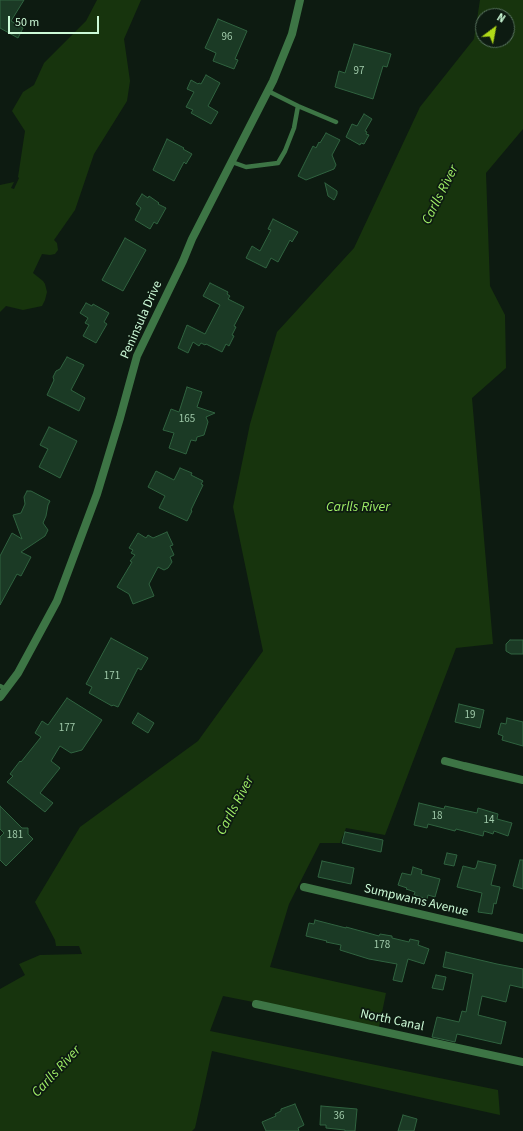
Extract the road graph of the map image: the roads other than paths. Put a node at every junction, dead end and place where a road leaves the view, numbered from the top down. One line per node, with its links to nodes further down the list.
1 (300, 0): 2 (street, Peninsula Drive)
2 (268, 91): 3 (lane); 5 (street, Peninsula Drive)
3 (298, 106): 4 (lane); 5 (lane)
4 (336, 122)
5 (232, 162): 6 (street, Peninsula Drive)
6 (3, 688): 7 (street, Peninsula Drive)
7 (0, 697)
8 (446, 761): 9 (street)
9 (523, 780)
10 (304, 887): 11 (street, Sumpwams Avenue)
11 (523, 938)
12 (256, 1004): 13 (street, North Canal)
13 (523, 1062)

